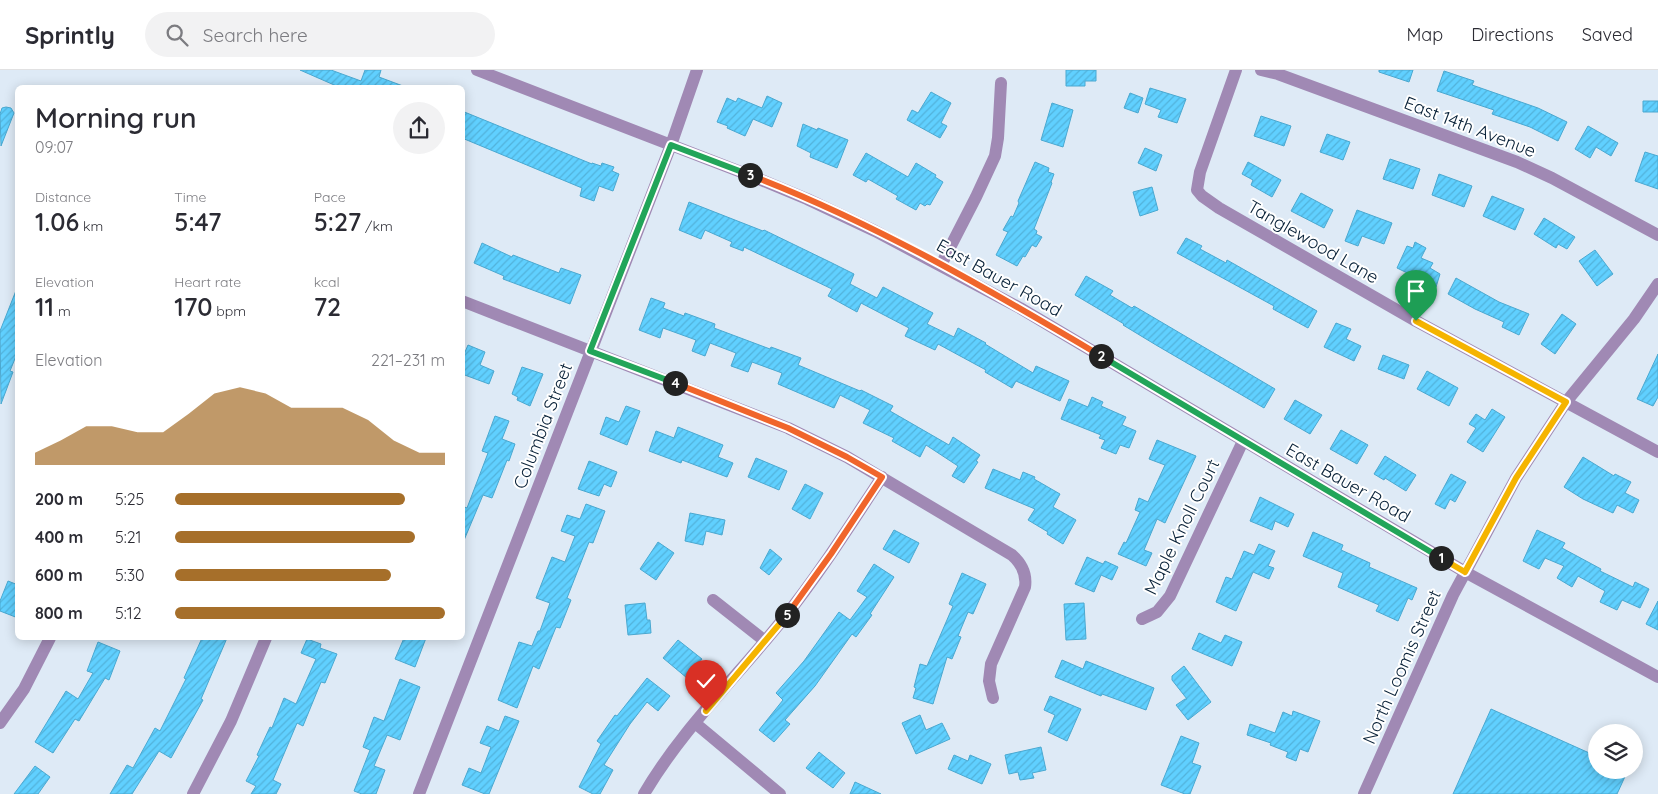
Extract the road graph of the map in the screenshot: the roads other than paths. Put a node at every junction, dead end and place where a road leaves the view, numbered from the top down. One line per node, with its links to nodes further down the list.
1 (477, 70): 6 (street, East Bauer Road)
2 (697, 70): 6 (street, Columbia Street)
3 (1236, 70): 12 (street, Tanglewood Lane)
4 (1261, 70): 7 (street, East 14th Avenue)
5 (1001, 83): 8 (street)
6 (671, 145): 8 (street, East Bauer Road); 11 (street, Columbia Street)
7 (1658, 235)
8 (940, 265): 13 (street, East Bauer Road)
9 (1658, 284): 12 (street, North Loomis Street)
10 (465, 303): 11 (street)
11 (590, 351): 15 (street); 27 (street, Columbia Street)
12 (1566, 402): 14 (street, Tanglewood Lane); 16 (street, North Loomis Street)
13 (1243, 441): 16 (street, East Bauer Road); 18 (street, Maple Knoll Court)
14 (1658, 452)
15 (882, 477): 21 (street); 23 (street)
16 (1465, 572): 22 (street, East Bauer Road); 30 (street, North Loomis Street)
17 (713, 600): 21 (street)
18 (1142, 619)
19 (49, 640): 24 (street)
20 (265, 640): 26 (street)
21 (765, 641): 25 (street)
22 (1658, 677)
23 (992, 698)
24 (0, 723)
25 (695, 723): 28 (street); 29 (street)
26 (193, 794)
27 (419, 794)
28 (644, 794)
29 (780, 794)
30 (1364, 794)

